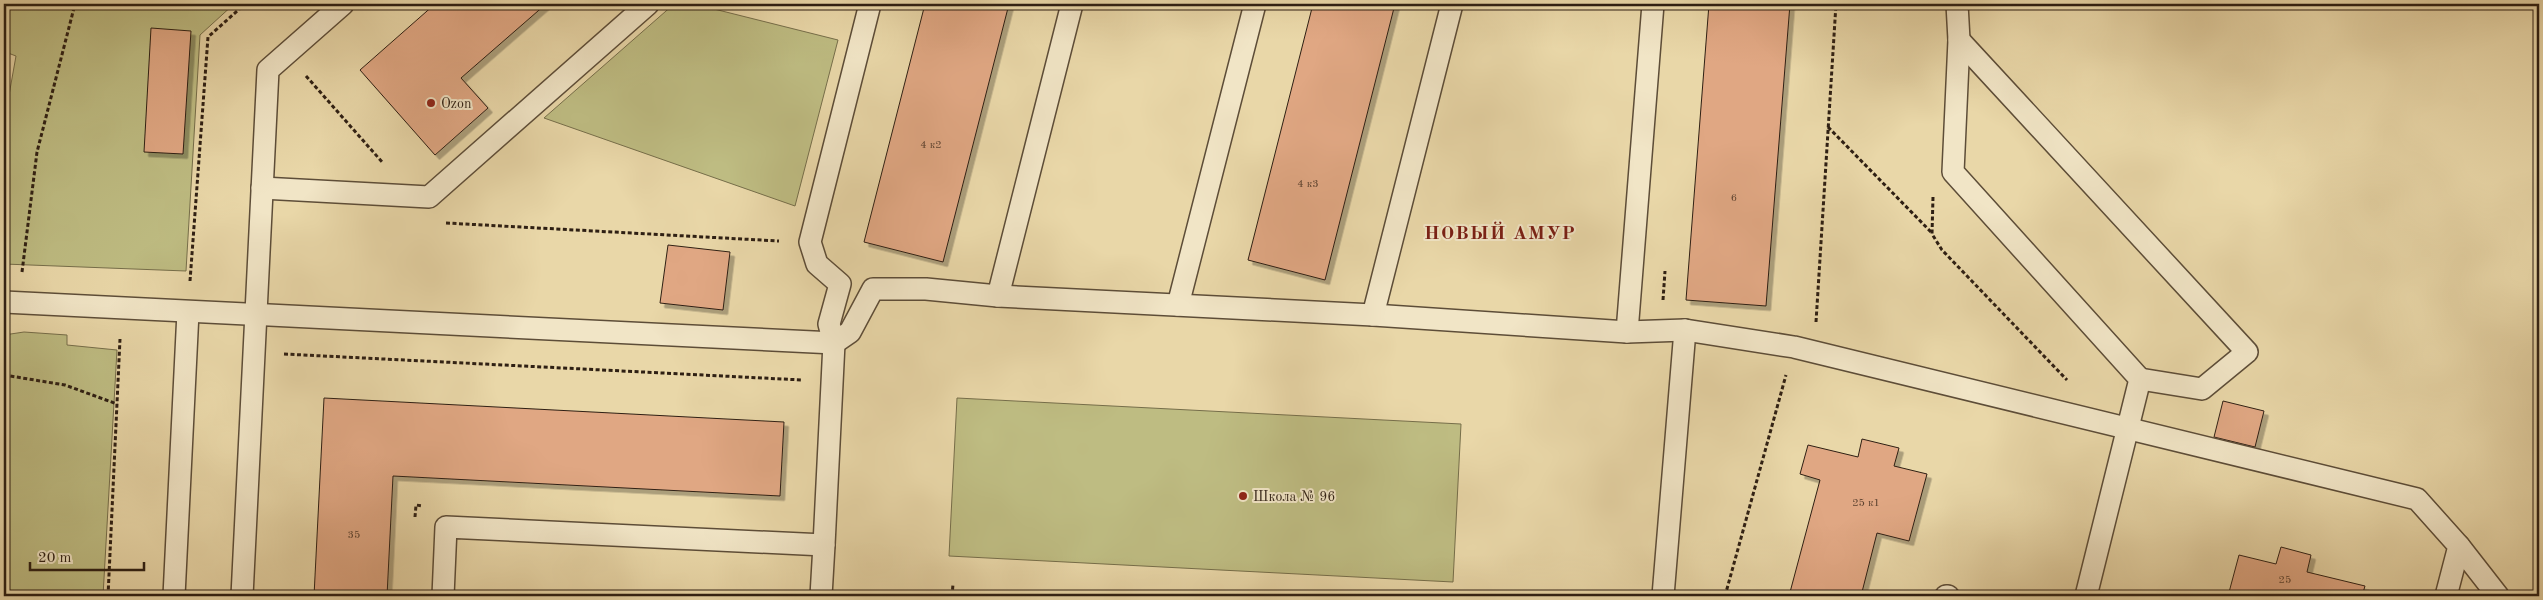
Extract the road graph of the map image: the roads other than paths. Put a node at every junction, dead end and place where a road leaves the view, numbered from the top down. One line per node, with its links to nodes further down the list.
1 (343, 4): 10 (lane)
2 (648, 4): 10 (lane)
3 (870, 4): 11 (lane)
4 (1072, 4): 13 (lane)
5 (1255, 4): 15 (lane)
6 (1452, 4): 18 (lane)
7 (1653, 4): 20 (lane)
8 (1957, 4): 9 (lane)
9 (1959, 40): 22 (lane); 22 (lane)
10 (262, 188): 17 (lane)
11 (840, 284): 12 (lane); 21 (lane)
12 (873, 289): 13 (lane); 21 (lane)
13 (998, 296): 15 (lane)
14 (4, 302): 16 (lane)
15 (1178, 305): 18 (lane)
16 (188, 312): 17 (lane); 26 (lane)
17 (256, 314): 21 (lane); 27 (lane)
18 (1373, 315): 20 (lane)
19 (1685, 330): 20 (lane); 23 (lane); 30 (lane)
20 (1627, 332)
21 (834, 343): 24 (lane)
22 (2140, 378): 23 (lane)
23 (2129, 430): 25 (lane); 31 (lane)
24 (824, 545): 28 (lane); 29 (lane)
25 (2459, 546): 32 (lane); 33 (lane)
26 (174, 596)
27 (242, 596)
28 (443, 596)
29 (821, 596)
30 (1663, 596)
31 (2086, 596)
32 (2446, 596)
33 (2498, 596)

